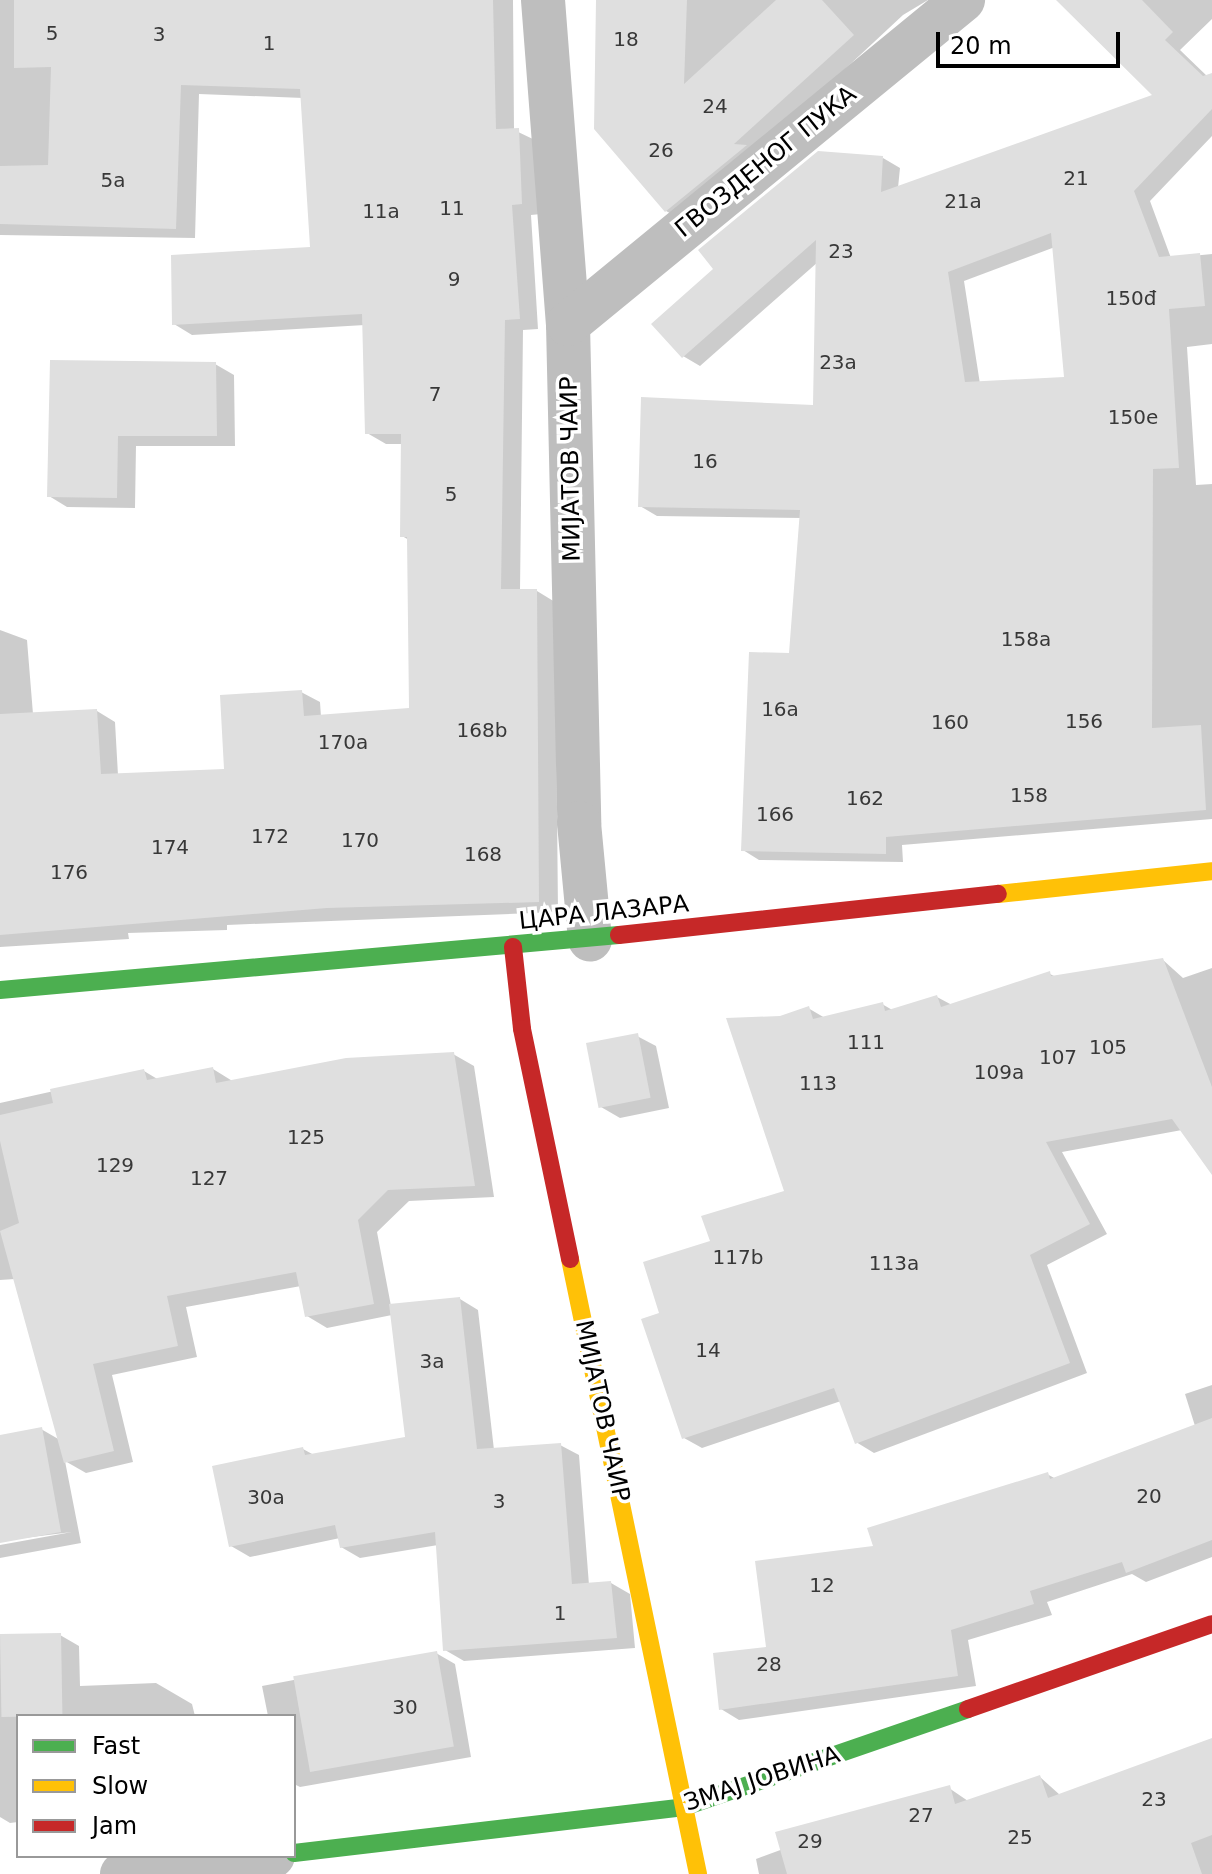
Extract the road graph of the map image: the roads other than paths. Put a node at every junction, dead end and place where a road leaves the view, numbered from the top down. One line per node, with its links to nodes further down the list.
1 (543, 0): 3 (street, МИЈАТОВ ЧАИР)
2 (963, 0): 3 (street, ГВОЗДЕНОГ ПУКА)
3 (568, 324): 5 (street, МИЈАТОВ ЧАИР)
4 (1212, 871): 5 (street, ЦАРА ЛАЗАРА)
5 (590, 939): 6 (street, ЦАРА ЛАЗАРА)
6 (513, 947): 7 (street, ЦАРА ЛАЗАРА); 9 (street, МИЈАТОВ ЧАИР)
7 (0, 990)
8 (1212, 1624): 9 (street, ЗМАЈ ЈОВИНА)
9 (684, 1807): 10 (street, ЗМАЈ ЈОВИНА); 13 (street, МИЈАТОВ ЧАИР)
10 (296, 1853)
11 (256, 1858): 12 (street)
12 (122, 1874)
13 (698, 1874)

